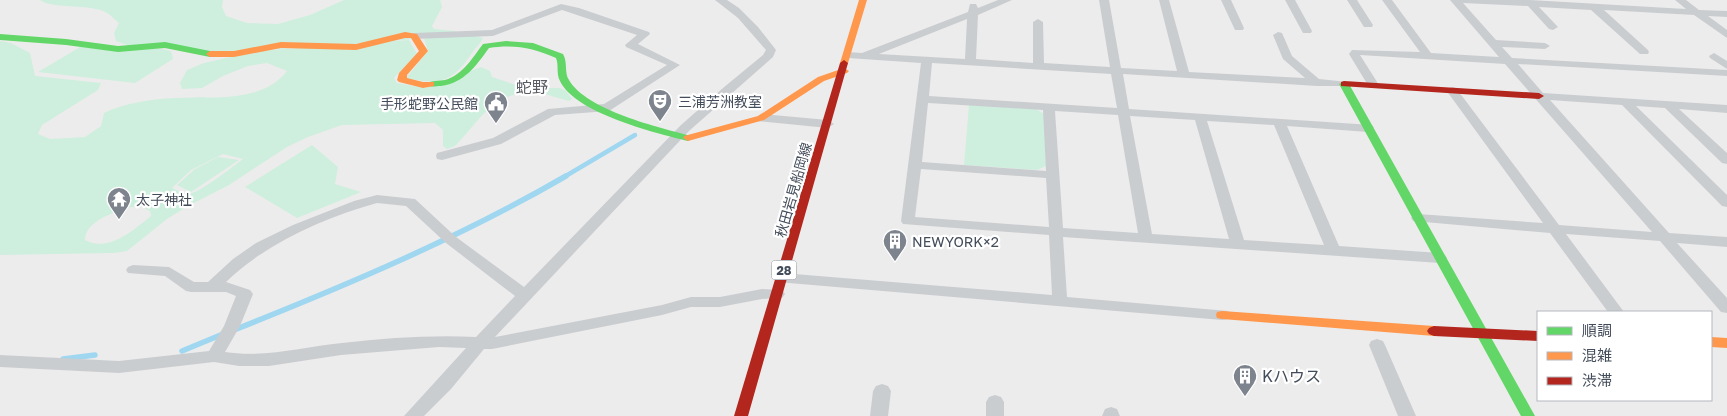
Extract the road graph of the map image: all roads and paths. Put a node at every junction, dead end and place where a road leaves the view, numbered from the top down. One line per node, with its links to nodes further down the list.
1 (720, 0): 63 (street)
2 (863, 0): 33 (street, 秋田岩見船岡線 / 28)
3 (1007, 0): 17 (street)
4 (1104, 0): 43 (street)
5 (1164, 0): 45 (street)
6 (1226, 0): 24 (street)
7 (1290, 0): 25 (street)
8 (1352, 0): 22 (street)
9 (1387, 0): 35 (street)
10 (1454, 0): 30 (street)
11 (1462, 0): 15 (street)
12 (1618, 0): 18 (street)
13 (1680, 0): 19 (street)
14 (1557, 2): 15 (street); 16 (street)
15 (1530, 3): 23 (street)
16 (1594, 7): 18 (street); 32 (street)
17 (974, 8): 34 (street); 39 (street)
18 (1628, 8): 19 (street)
19 (1696, 12): 20 (street); 27 (street)
20 (1727, 14)
21 (1038, 22): 41 (street)
22 (1368, 25)
23 (1553, 27)
24 (1239, 28)
25 (1307, 31)
26 (1278, 35): 46 (street)
27 (1727, 35)
28 (414, 36): 29 (street); 54 (street); 54 (street)
29 (0, 37)
30 (1493, 43): 31 (street); 38 (street)
31 (1545, 46)
32 (1644, 52)
33 (848, 56): 34 (street); 42 (street, 秋田岩見船岡線 / 28)
34 (863, 56): 37 (street)
35 (1428, 56): 38 (street); 48 (street)
36 (1714, 56): 40 (street)
37 (927, 60): 39 (street); 51 (street)
38 (1508, 61): 44 (street); 50 (street)
39 (970, 63): 41 (street)
40 (1727, 66)
41 (1039, 67): 43 (street)
42 (844, 71): 59 (street); 61 (street, 秋田岩見船岡線 / 28)
43 (1116, 71): 45 (street); 57 (street)
44 (1727, 74)
45 (1184, 76): 46 (street)
46 (1316, 83): 47 (street)
47 (1344, 84): 48 (street); 62 (street)
48 (1373, 85): 49 (street)
49 (1452, 90): 50 (street); 70 (street)
50 (1539, 96): 52 (street); 73 (street)
51 (923, 99): 55 (street); 66 (street)
52 (1626, 103): 53 (street); 68 (street)
53 (1669, 106): 56 (street); 65 (street)
54 (604, 108): 63 (street); 64 (street)
55 (1049, 108): 57 (street); 67 (street)
56 (1727, 109)
57 (1124, 112): 58 (street); 72 (street)
58 (1200, 117): 60 (street); 75 (street)
59 (760, 118): 61 (street); 63 (street)
60 (1279, 122): 62 (street); 76 (street)
61 (828, 124): 79 (street, 秋田岩見船岡線 / 28)
62 (1368, 128): 69 (street)
63 (678, 136): 82 (street)
64 (442, 156)
65 (1727, 160)
66 (915, 165): 67 (street); 71 (street)
67 (1053, 175): 71 (street)
68 (1727, 203)
69 (1418, 218): 70 (street); 77 (street)
70 (1553, 228): 73 (street); 85 (street)
71 (1056, 232): 72 (street); 83 (street)
72 (1146, 238): 75 (street)
73 (1665, 238): 74 (street); 84 (street)
74 (1727, 242)
75 (1238, 244): 76 (street)
76 (1333, 250): 77 (street)
77 (1440, 258): 87 (street)
78 (133, 270): 80 (street)
79 (782, 278): 81 (street, 秋田岩見船岡線 / 28); 83 (street)
80 (212, 287): 82 (street); 93 (street)
81 (777, 294): 89 (street); 97 (street, 秋田岩見船岡線 / 28)
82 (525, 295): 89 (street)
83 (1060, 301): 86 (street)
84 (1727, 308)
85 (1615, 311)
86 (1222, 315): 87 (street)
87 (1482, 334): 88 (street); 100 (street)
88 (1537, 336)
89 (480, 342): 93 (street); 96 (street)
90 (1712, 342): 91 (street)
91 (1727, 343)
92 (1377, 345): 99 (street)
93 (218, 349): 94 (street)
94 (0, 361)
95 (882, 391): 98 (street)
96 (413, 416)
97 (740, 416)
98 (879, 416)
99 (1407, 416)
100 (1528, 416)

